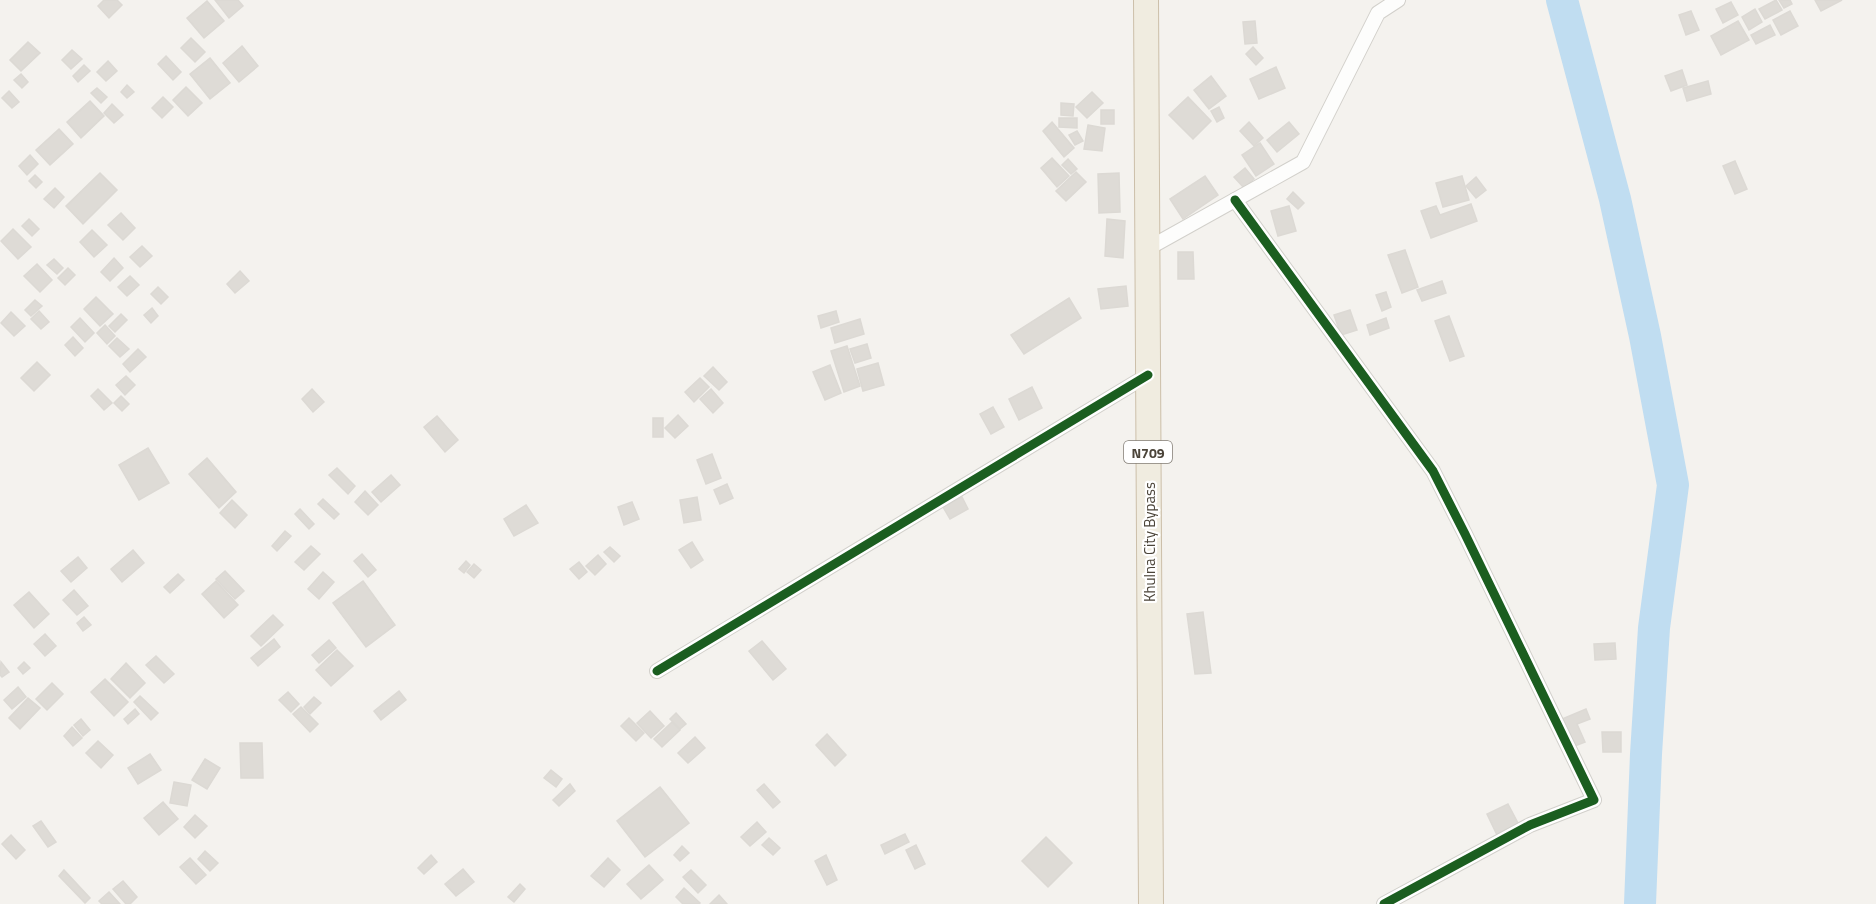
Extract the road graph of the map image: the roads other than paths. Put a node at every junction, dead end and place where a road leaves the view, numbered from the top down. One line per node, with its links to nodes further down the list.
1 (1146, 0): 4 (highway, Khulna City Bypass / N709)
2 (1398, 0): 3 (street)
3 (1235, 200): 4 (street); 8 (street)
4 (1147, 249): 5 (highway, Khulna City Bypass / N709)
5 (1148, 375): 6 (street); 7 (highway, Khulna City Bypass / N709)
6 (657, 671)
7 (1151, 904)
8 (1384, 904)

